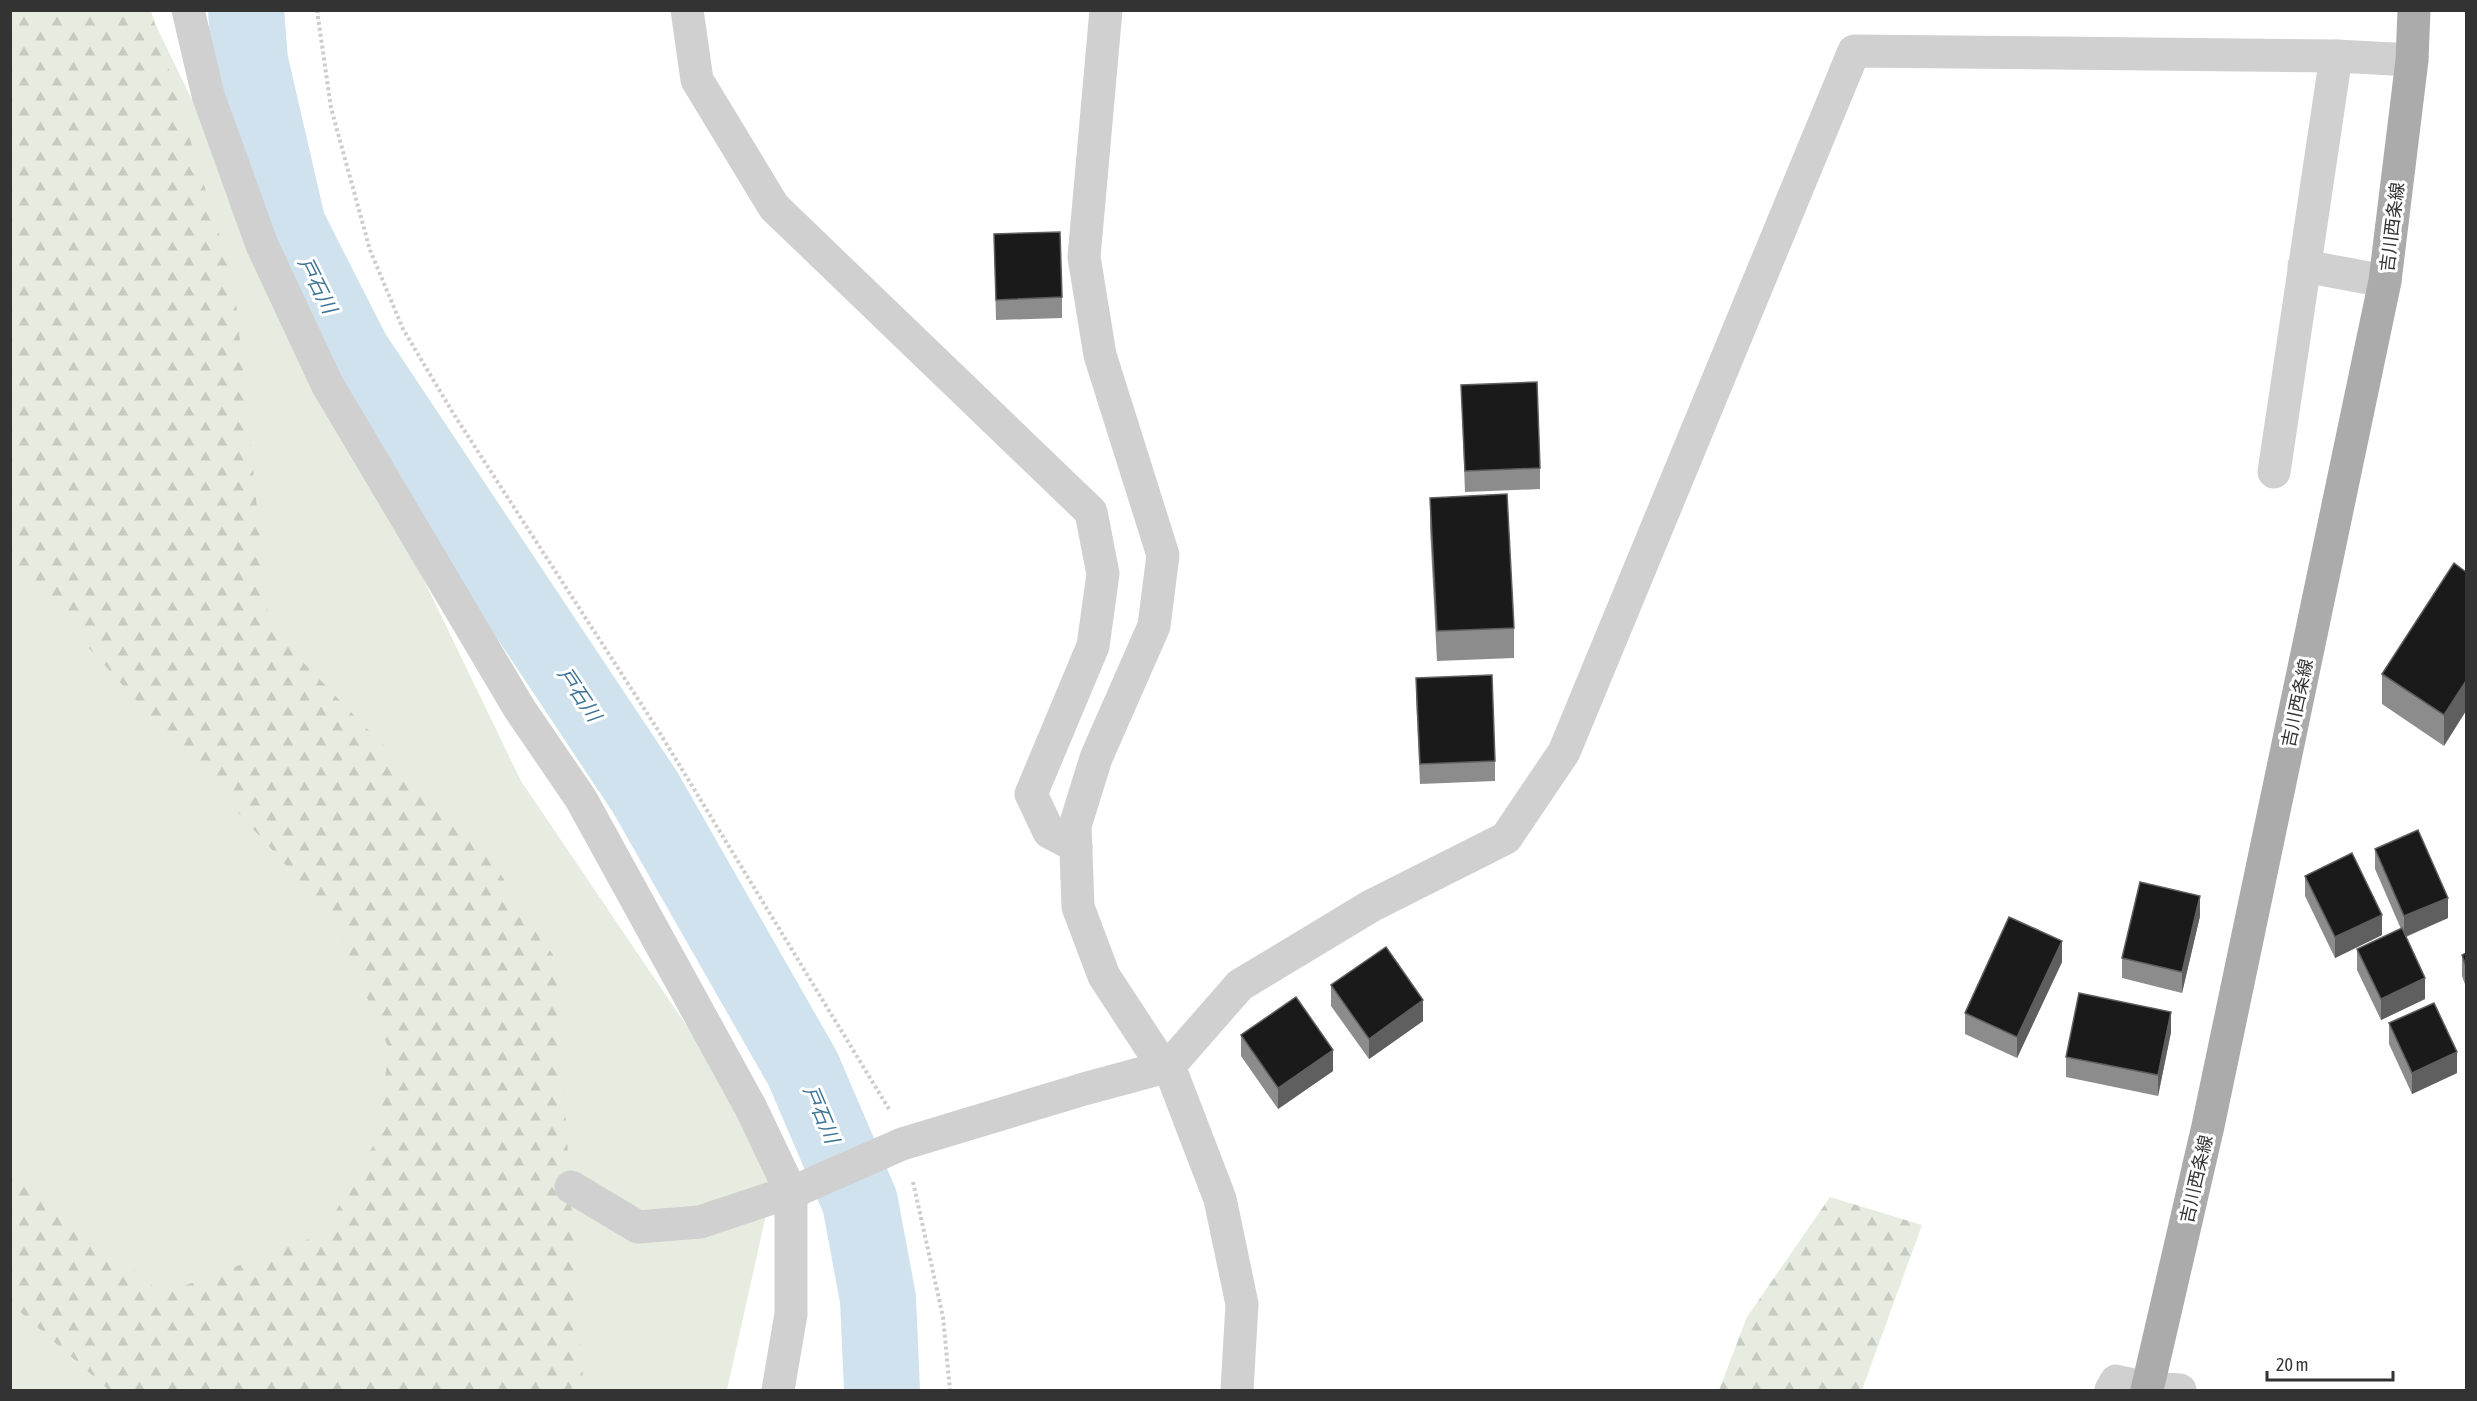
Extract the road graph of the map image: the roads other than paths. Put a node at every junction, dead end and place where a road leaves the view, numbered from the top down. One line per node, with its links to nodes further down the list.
1 (188, 10): 13 (street)
2 (687, 10): 10 (street)
3 (1106, 10): 10 (street)
4 (2414, 10): 6 (main road, 吉川西条線)
5 (2336, 56): 6 (street); 7 (street); 11 (street)
6 (2412, 60): 8 (main road, 吉川西条線)
7 (2304, 267): 8 (street); 9 (street)
8 (2385, 281): 14 (main road, 吉川西条線)
9 (2274, 472)
10 (1076, 846): 11 (street)
11 (1169, 1066): 13 (street); 16 (street)
12 (571, 1187): 13 (street)
13 (797, 1190): 15 (street)
14 (2148, 1389): 17 (street); 18 (street)
15 (778, 1390)
16 (1237, 1390)
17 (2111, 1390)
18 (2180, 1390)

